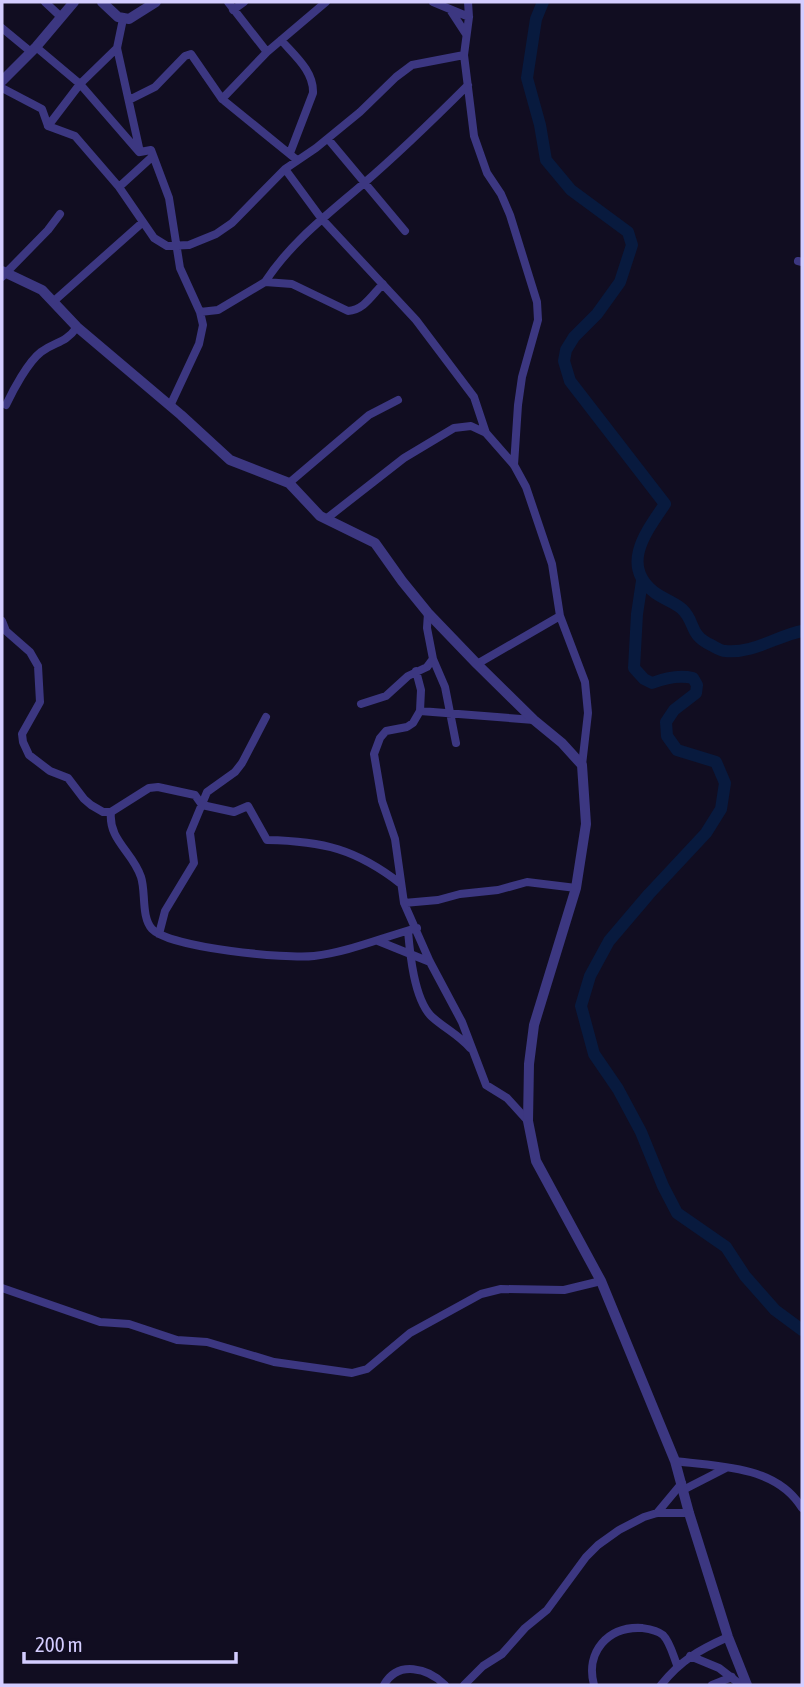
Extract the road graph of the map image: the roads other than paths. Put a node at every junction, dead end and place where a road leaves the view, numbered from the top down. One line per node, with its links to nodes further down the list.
1 (45, 2): 11 (street)
2 (74, 2): 11 (street)
3 (102, 2): 13 (street)
4 (156, 2): 13 (street)
5 (244, 2): 9 (street)
6 (326, 2): 16 (street)
7 (433, 2): 10 (street)
8 (468, 2): 12 (street)
9 (231, 6): 19 (street)
10 (449, 9): 12 (street); 15 (street)
11 (61, 17): 18 (street)
12 (469, 17): 15 (street)
13 (123, 19): 17 (street)
14 (2, 27): 18 (street)
15 (466, 34): 20 (street)
16 (281, 40): 19 (street); 31 (street)
17 (117, 48): 22 (street); 26 (street)
18 (34, 49): 21 (street); 22 (street)
19 (267, 52): 25 (street)
20 (464, 55): 23 (street); 28 (street)
21 (2, 81)
22 (80, 84): 27 (street); 29 (street)
23 (468, 85): 33 (street); 50 (street)
24 (2, 88): 27 (street)
25 (222, 99): 26 (street); 31 (street)
26 (129, 100): 29 (street)
27 (48, 126): 34 (street)
28 (328, 139): 31 (street); 33 (street)
29 (139, 152): 30 (street)
30 (153, 156): 34 (street); 39 (street)
31 (294, 156): 32 (street)
32 (285, 169): 36 (street); 39 (street)
33 (364, 183): 36 (street); 38 (street)
34 (119, 187): 37 (street)
35 (60, 214): 40 (street)
36 (321, 218): 41 (street); 42 (street)
37 (143, 222): 39 (street); 43 (street)
38 (405, 231)
39 (175, 246): 44 (street)
40 (3, 274): 43 (street)
41 (265, 282): 42 (street); 44 (street)
42 (383, 284): 49 (street)
43 (54, 301): 45 (street)
44 (200, 312): 48 (street)
45 (77, 327): 47 (street); 48 (street)
46 (398, 400): 51 (street)
47 (6, 404)
48 (170, 406): 51 (street)
49 (485, 433): 50 (street); 52 (street)
50 (513, 465): 54 (street)
51 (289, 483): 52 (street)
52 (326, 519): 53 (street)
53 (428, 613): 56 (street); 57 (street)
54 (560, 616): 57 (street); 65 (street)
55 (2, 621): 67 (street)
56 (433, 659): 58 (street); 61 (street)
57 (477, 664): 63 (street)
58 (416, 671): 59 (street); 60 (street)
59 (361, 704)
60 (420, 711): 61 (street); 68 (street)
61 (449, 712): 63 (street); 64 (street)
62 (266, 717): 66 (street)
63 (534, 720): 65 (street)
64 (456, 743)
65 (582, 765): 69 (street)
66 (201, 805): 67 (street); 68 (street); 72 (street)
67 (111, 812): 72 (street)
68 (401, 884): 70 (street)
69 (576, 888): 70 (street); 77 (street)
70 (404, 903): 71 (street)
71 (413, 929): 73 (street); 74 (street); 75 (street)
72 (159, 934): 73 (street)
73 (378, 941): 74 (street)
74 (410, 952): 75 (street); 76 (street)
75 (430, 962): 76 (street)
76 (473, 1051): 77 (street)
77 (528, 1121): 78 (street)
78 (601, 1281): 79 (street); 80 (street)
79 (2, 1288)
80 (675, 1461): 81 (street); 82 (street)
81 (726, 1468): 82 (street); 83 (street)
82 (683, 1486): 84 (street); 85 (street)
83 (802, 1508)
84 (657, 1513): 85 (street); 93 (street)
85 (689, 1513): 86 (street)
86 (728, 1637): 87 (street); 90 (street)
87 (690, 1656): 88 (street); 89 (street)
88 (677, 1665): 94 (street); 95 (street)
89 (729, 1676): 90 (street); 96 (street)
90 (744, 1683)
91 (384, 1685): 92 (street)
92 (445, 1685)
93 (464, 1685)
94 (594, 1685)
95 (661, 1685)
96 (712, 1685)

